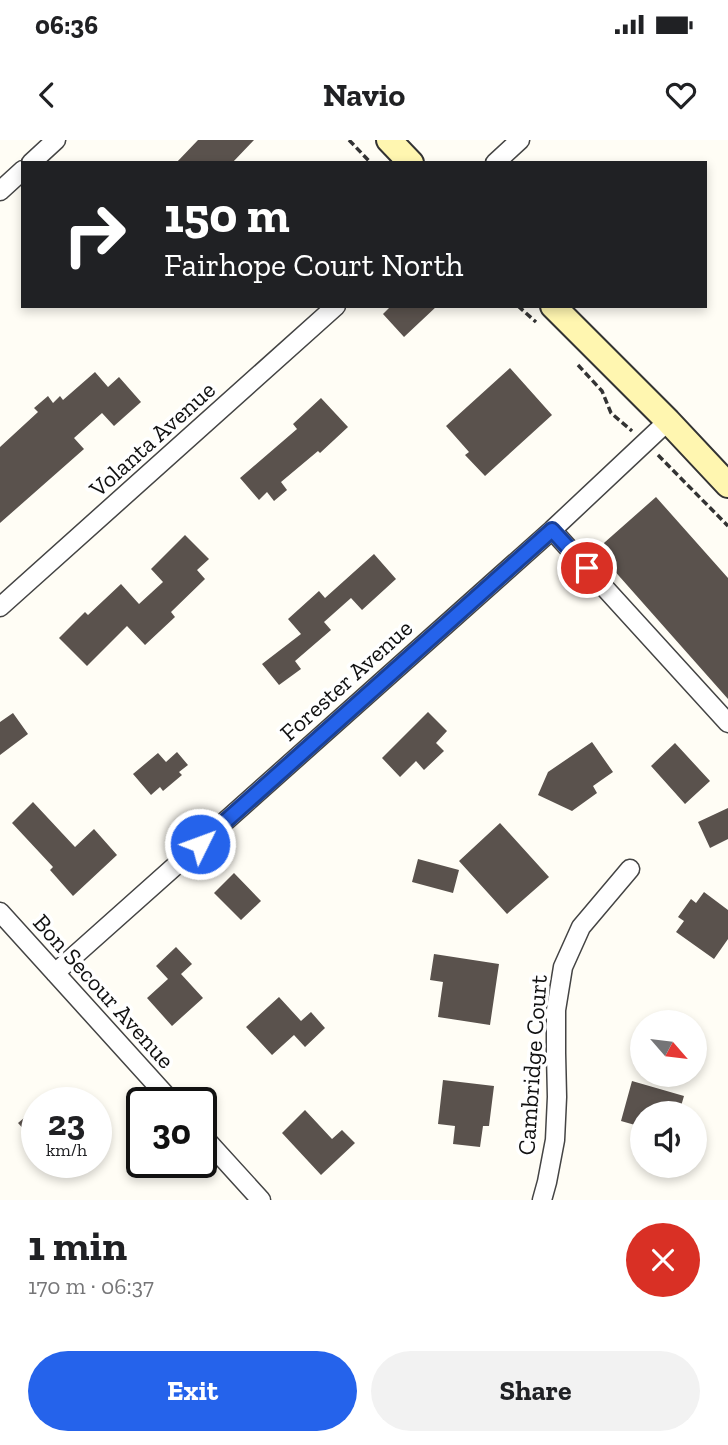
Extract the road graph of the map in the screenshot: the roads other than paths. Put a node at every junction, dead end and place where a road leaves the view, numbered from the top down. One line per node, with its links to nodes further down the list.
1 (56, 140): 4 (street)
2 (389, 140): 5 (main road)
3 (520, 140): 6 (street)
4 (33, 161)
5 (409, 161)
6 (497, 161)
7 (21, 172): 8 (street)
8 (0, 191)
9 (334, 308): 14 (street, Volanta Avenue)
10 (545, 315): 11 (main road)
11 (668, 421): 12 (main road); 13 (street, Forester Avenue)
12 (728, 485)
13 (552, 530): 15 (street); 18 (street, Forester Avenue)
14 (0, 607)
15 (728, 723)
16 (629, 869): 22 (street, Cambridge Court)
17 (0, 912): 18 (street, Bon Secour Avenue)
18 (55, 973): 19 (street, Bon Secour Avenue)
19 (158, 1087)
20 (217, 1152): 21 (street)
21 (261, 1200)
22 (542, 1200)

